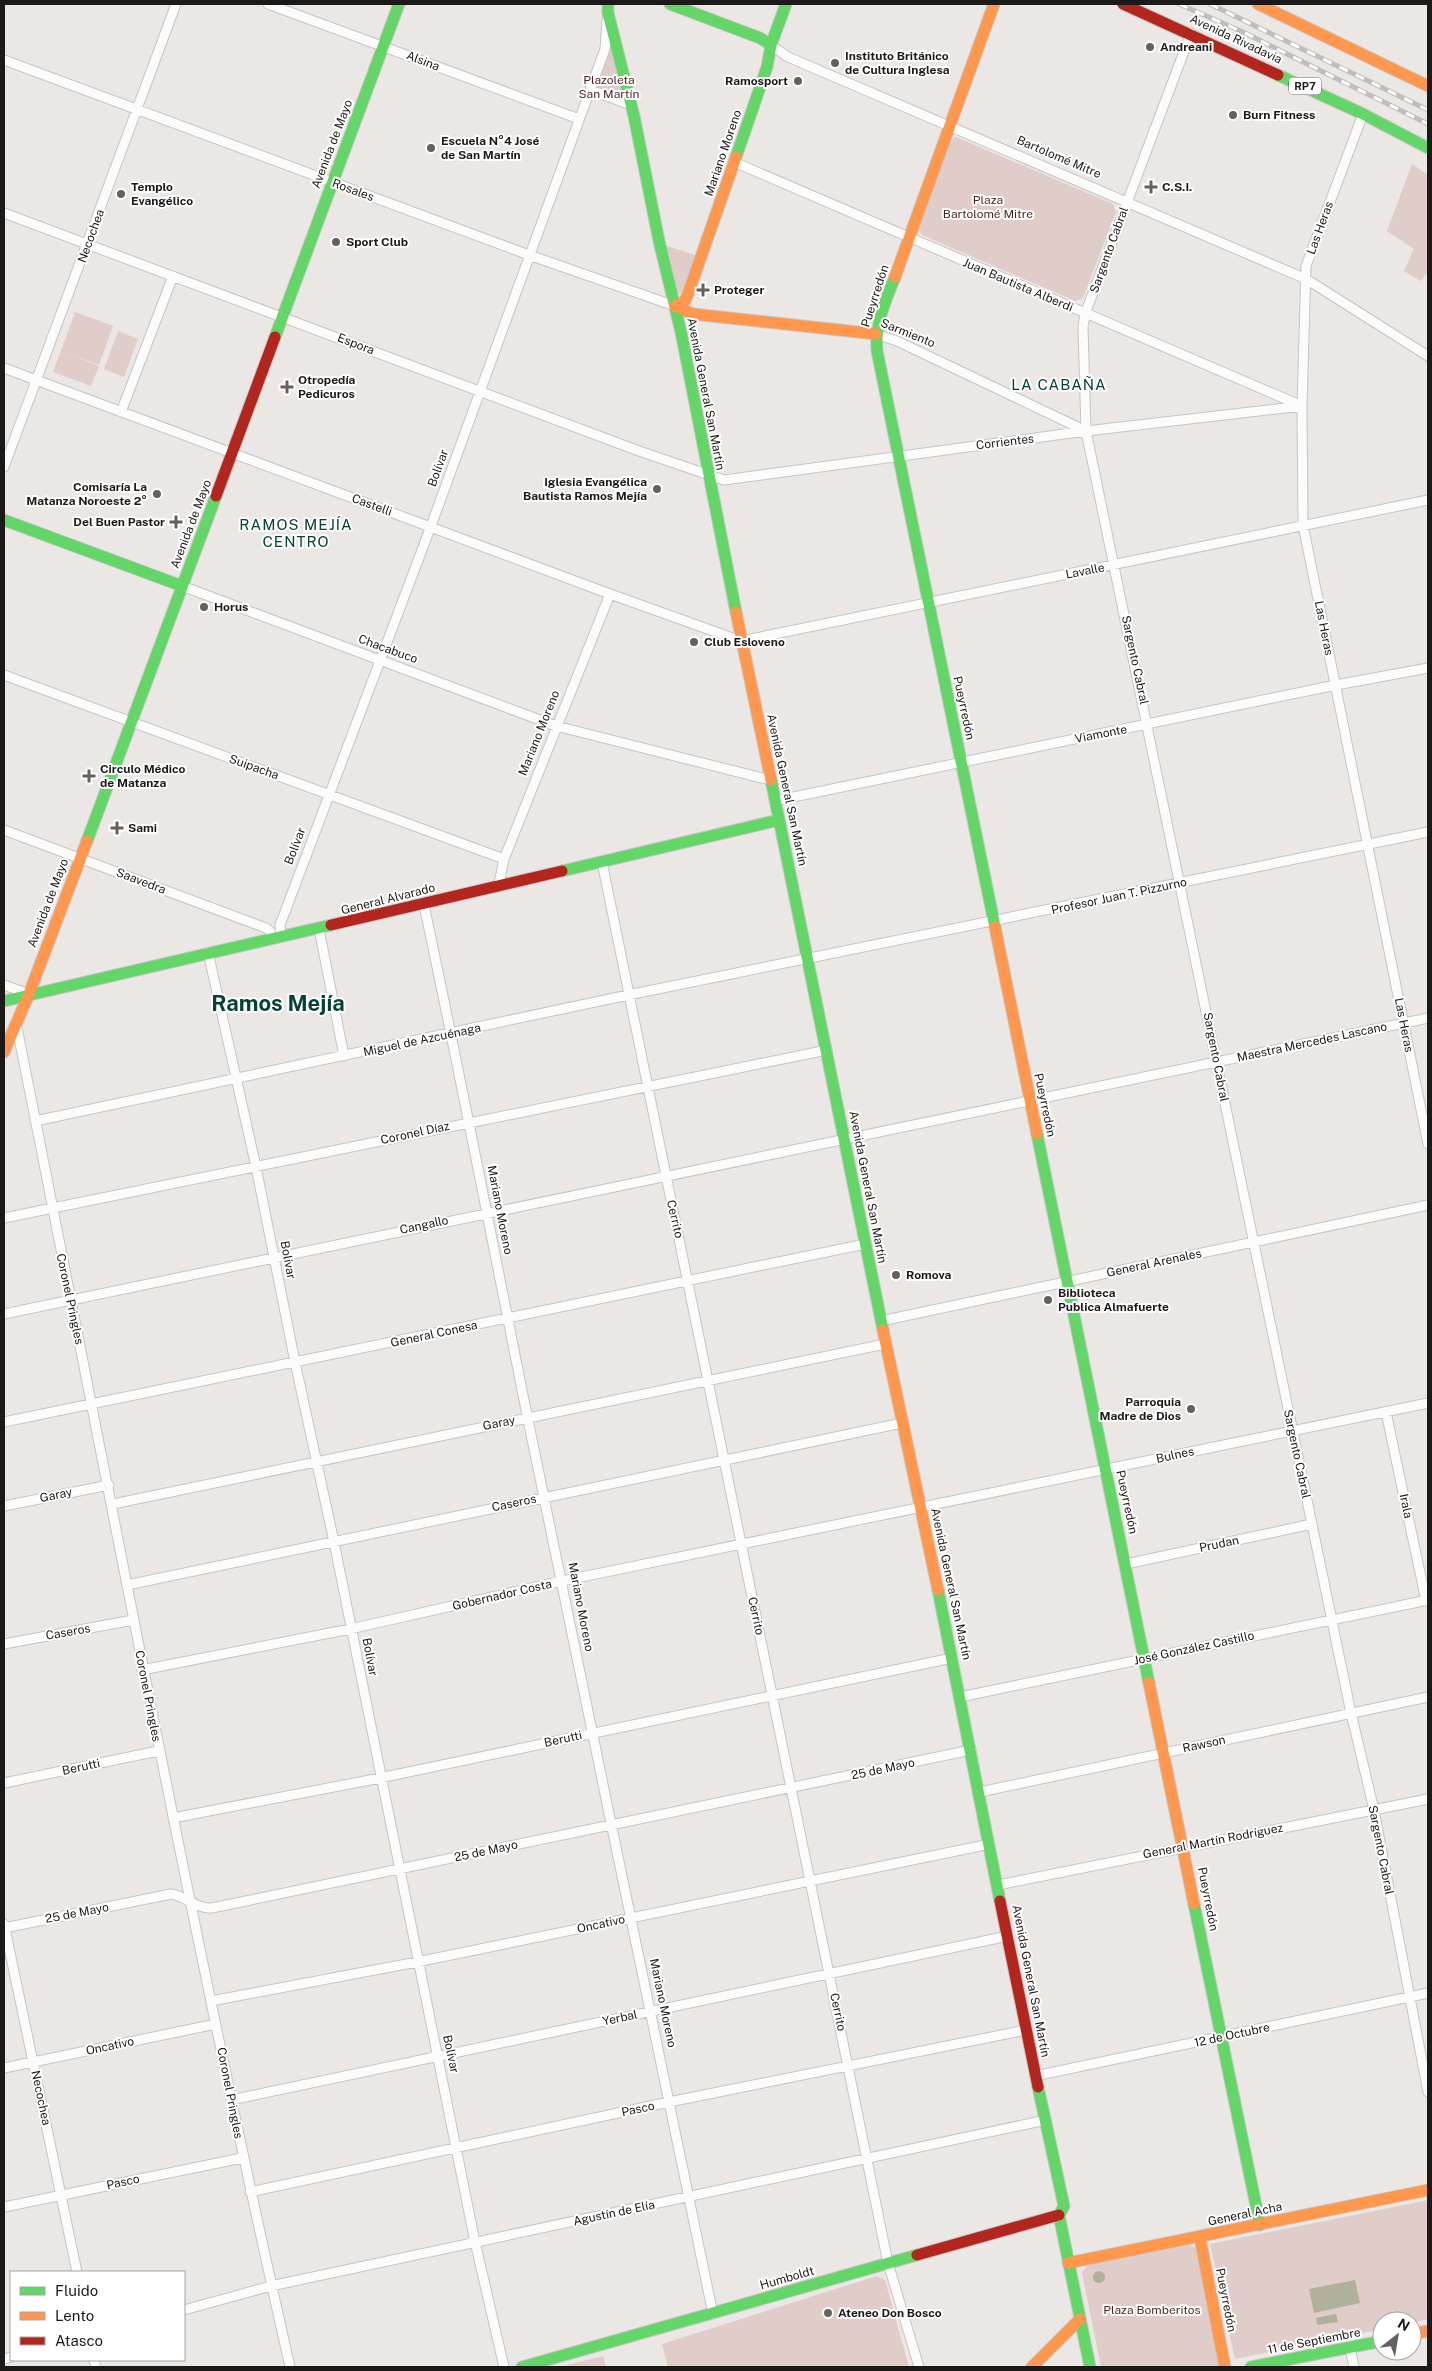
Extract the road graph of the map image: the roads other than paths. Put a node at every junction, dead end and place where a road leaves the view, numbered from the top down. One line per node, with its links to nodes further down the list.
1 (176, 4): 17 (street, Necochea)
2 (268, 4): 12 (street, Alsina)
3 (399, 4): 12 (street, Avenida de Mayo)
4 (670, 4): 11 (street, Bartolomé Mitre)
5 (786, 4): 11 (street, Mariano Moreno)
6 (994, 4): 20 (street, Pueyrredón)
7 (1123, 4): 10 (street, Avenida Rivadavia / RP7)
8 (1258, 4): 14 (street)
9 (608, 8): 15 (street, Bolívar); 16 (street, Avenida General San Martín)
10 (1191, 33): 18 (street, Avenida Rivadavia / RP7); 24 (street, Sargento Cabral)
11 (771, 45): 20 (street, Bartolomé Mitre); 22 (street, Mariano Moreno)
12 (384, 46): 19 (street, Alsina); 23 (street, Avenida de Mayo)
13 (4, 60): 17 (street, Rosales)
14 (1428, 86)
15 (590, 90): 16 (street); 19 (street, Bolívar)
16 (631, 105): 31 (street, Avenida General San Martín)
17 (138, 109): 23 (street, Rosales); 27 (street, Necochea)
18 (1363, 114): 21 (street, Avenida Rivadavia / RP7); 30 (street, Las Heras)
19 (579, 119): 28 (street, Bolívar)
20 (949, 126): 24 (street, Bartolomé Mitre); 26 (street, Pueyrredón)
21 (1428, 149)
22 (734, 162): 26 (street, Juan Bautista Alberdi); 31 (street, Mariano Moreno)
23 (332, 182): 28 (street, Rosales); 33 (street, Avenida de Mayo)
24 (1127, 202): 30 (street, Bartolomé Mitre); 32 (street, Sargento Cabral)
25 (4, 213): 27 (street, Espora)
26 (908, 238): 32 (street, Juan Bautista Alberdi); 34 (street, Pueyrredón)
27 (88, 244): 29 (street, Espora); 37 (street, Necochea)
28 (529, 255): 31 (street, Rosales); 38 (street, Bolívar)
29 (173, 276): 33 (street, Espora); 40 (street)
30 (1306, 279): 35 (street, Bartolomé Mitre); 39 (street, Las Heras)
31 (675, 306): 34 (street, Sarmiento); 45 (street, Avenida General San Martín)
32 (1085, 314): 39 (street, Juan Bautista Alberdi); 41 (street, Sargento Cabral)
33 (282, 317): 38 (street, Espora); 42 (street, Avenida de Mayo)
34 (876, 334): 41 (street, Sarmiento); 43 (street, Pueyrredón)
35 (1428, 356)
36 (4, 368): 37 (street, Castelli)
37 (36, 380): 40 (street, Castelli); 44 (street, Necochea)
38 (480, 391): 45 (street, Espora); 49 (street, Bolívar)
39 (1302, 406): 41 (street, Corrientes); 48 (street, Las Heras)
40 (121, 412): 42 (street, Castelli)
41 (1086, 431): 43 (street, Corrientes); 50 (street, Sargento Cabral)
42 (232, 454): 49 (street, Castelli); 51 (street, Avenida de Mayo)
43 (898, 456): 45 (street, Corrientes); 53 (street, Pueyrredón)
44 (4, 467)
45 (708, 476): 54 (street, Avenida General San Martín)
46 (1428, 500): 48 (street, Lavalle)
47 (4, 520): 51 (street, Chacabuco)
48 (1303, 525): 50 (street, Lavalle); 58 (street, Las Heras)
49 (432, 526): 52 (street, Castelli); 55 (street, Bolívar)
50 (1114, 565): 53 (street, Lavalle); 60 (street, Sargento Cabral)
51 (182, 586): 55 (street, Chacabuco); 59 (street, Avenida de Mayo)
52 (610, 594): 54 (street, Castelli); 61 (street, Mariano Moreno)
53 (928, 602): 54 (street, Lavalle); 62 (street, Pueyrredón)
54 (741, 641): 63 (street, Avenida General San Martín)
55 (379, 660): 61 (street, Chacabuco); 64 (street, Bolívar)
56 (1428, 668): 58 (street, Viamonte)
57 (4, 675): 59 (street, Suipacha)
58 (1336, 685): 60 (street, Viamonte); 69 (street, Las Heras)
59 (131, 722): 64 (street, Suipacha); 70 (street, Avenida de Mayo)
60 (1148, 725): 62 (street, Viamonte); 73 (street, Sargento Cabral)
61 (556, 726): 63 (street, Chacabuco); 71 (street, Mariano Moreno)
62 (961, 763): 65 (street, Viamonte); 76 (street, Pueyrredón)
63 (770, 780): 65 (street, Avenida General San Martín)
64 (329, 794): 71 (street, Suipacha); 78 (street, Bolívar)
65 (774, 801): 66 (street, Avenida General San Martín)
66 (779, 820): 72 (street, General Alvarado); 80 (street, Avenida General San Martín)
67 (4, 830): 70 (street, Saavedra)
68 (1428, 832): 69 (street, Profesor Juan T. Pizzurno)
69 (1367, 844): 73 (street, Profesor Juan T. Pizzurno); 87 (street, Las Heras)
70 (81, 858): 78 (street, Saavedra); 82 (street, Avenida de Mayo)
71 (504, 859): 74 (street, Mariano Moreno)
72 (602, 862): 74 (street, General Alvarado); 83 (street, Cerrito)
73 (1180, 883): 76 (street, Profesor Juan T. Pizzurno); 92 (street, Sargento Cabral)
74 (499, 884): 75 (street, General Alvarado)
75 (424, 905): 77 (street, General Alvarado); 88 (street, Mariano Moreno)
76 (993, 922): 80 (street, Profesor Juan T. Pizzurno); 95 (street, Pueyrredón)
77 (319, 929): 78 (street, General Alvarado); 91 (street)
78 (276, 938): 79 (street, General Alvarado)
79 (208, 952): 82 (street, General Alvarado); 93 (street, Bolívar)
80 (809, 959): 83 (street, Miguel de Azcuénaga); 89 (street, Avenida General San Martín)
81 (4, 985): 82 (street)
82 (29, 994): 84 (street, General Alvarado); 86 (street, Avenida de Mayo)
83 (628, 995): 88 (street, Miguel de Azcuénaga); 94 (street, Cerrito)
84 (4, 1001)
85 (1428, 1018): 87 (street, Maestra Mercedes Lascano)
86 (16, 1023): 90 (street, Avenida de Mayo); 96 (street, Coronel Pringles)
87 (1403, 1023): 92 (street, Maestra Mercedes Lascano); 99 (street, Las Heras)
88 (452, 1034): 91 (street, Miguel de Azcuénaga); 97 (street, Mariano Moreno)
89 (827, 1050): 94 (street, Coronel Díaz); 98 (street, Avenida General San Martín)
90 (4, 1052)
91 (344, 1056): 93 (street, Miguel de Azcuénaga)
92 (1217, 1062): 95 (street, Maestra Mercedes Lascano); 106 (street, Sargento Cabral)
93 (236, 1079): 96 (street, Miguel de Azcuénaga); 100 (street, Bolívar)
94 (647, 1086): 97 (street, Coronel Díaz); 101 (street, Cerrito)
95 (1030, 1100): 98 (street, Maestra Mercedes Lascano); 110 (street, Pueyrredón)
96 (36, 1121): 103 (street, Coronel Pringles)
97 (470, 1122): 100 (street, Coronel Díaz); 104 (street, Mariano Moreno)
98 (844, 1139): 101 (street, Cangallo); 107 (street, Avenida General San Martín)
99 (1428, 1144)
100 (256, 1167): 103 (street, Coronel Díaz); 108 (street, Bolívar)
101 (665, 1176): 104 (street, Cangallo); 109 (street, Cerrito)
102 (1428, 1206): 106 (street, General Arenales)
103 (52, 1208): 105 (street, Coronel Díaz); 111 (street, Coronel Pringles)
104 (486, 1212): 108 (street, Cangallo); 113 (street, Mariano Moreno)
105 (4, 1218)
106 (1253, 1242): 110 (street, General Arenales); 124 (street, Sargento Cabral)
107 (865, 1244): 109 (street, General Conesa); 114 (street, Avenida General San Martín)
108 (274, 1256): 111 (street, Cangallo); 116 (street, Bolívar)
109 (688, 1280): 113 (street, General Conesa); 117 (street, Cerrito)
110 (1067, 1282): 114 (street, General Arenales); 127 (street, Pueyrredón)
111 (70, 1299): 112 (street, Cangallo); 119 (street, Coronel Pringles)
112 (4, 1314)
113 (508, 1318): 116 (street, General Conesa); 121 (street, Mariano Moreno)
114 (880, 1321): 115 (street, Avenida General San Martín)
115 (885, 1344): 117 (street, Garay); 123 (street, Avenida General San Martín)
116 (295, 1362): 119 (street, General Conesa); 126 (street, Bolívar)
117 (707, 1379): 121 (street, Garay); 125 (street, Cerrito)
118 (1428, 1403): 120 (street, Bulnes)
119 (92, 1404): 122 (street, General Conesa); 128 (street, Coronel Pringles)
120 (1386, 1412): 124 (street, Bulnes); 139 (street, Irala)
121 (528, 1417): 126 (street, Garay); 129 (street, Mariano Moreno)
122 (4, 1422)
123 (902, 1423): 125 (street, Caseros); 132 (street, Avenida General San Martín)
124 (1292, 1430): 127 (street, Bulnes); 133 (street, Sargento Cabral)
125 (724, 1461): 129 (street, Caseros); 135 (street, Cerrito)
126 (316, 1463): 130 (street, Garay); 134 (street, Bolívar)
127 (1106, 1469): 132 (street, Bulnes); 136 (street, Pueyrredón)
128 (108, 1485): 130 (street, Coronel Pringles); 131 (street, Garay)
129 (544, 1497): 134 (street, Caseros); 137 (street, Mariano Moreno)
130 (112, 1504): 138 (street, Coronel Pringles)
131 (4, 1506)
132 (921, 1508): 135 (street, Gobernador Costa); 144 (street, Avenida General San Martín)
133 (1312, 1524): 136 (street, Prudan); 141 (street, Sargento Cabral)
134 (334, 1542): 138 (street, Caseros); 142 (street, Bolívar)
135 (741, 1544): 137 (street, Gobernador Costa); 147 (street, Cerrito)
136 (1126, 1564): 145 (street, Pueyrredón)
137 (562, 1582): 142 (street, Gobernador Costa); 151 (street, Mariano Moreno)
138 (127, 1585): 140 (street, Coronel Pringles)
139 (1427, 1600): 141 (street, José González Castillo)
140 (133, 1620): 143 (street, Caseros); 146 (street, Coronel Pringles)
141 (1332, 1620): 145 (street, José González Castillo); 150 (street, Sargento Cabral)
142 (350, 1628): 146 (street, Gobernador Costa); 155 (street, Bolívar)
143 (4, 1644)
144 (952, 1658): 147 (street, Berutti); 148 (street, Avenida General San Martín)
145 (1145, 1658): 148 (street, José González Castillo); 154 (street, Pueyrredón)
146 (142, 1670): 153 (street, Coronel Pringles)
147 (772, 1694): 151 (street, Berutti); 157 (street, Cerrito)
148 (960, 1697): 152 (street, Avenida General San Martín)
149 (1428, 1698): 150 (street, Rawson)
150 (1351, 1713): 154 (street, Rawson); 160 (street, Sargento Cabral)
151 (592, 1733): 155 (street, Berutti); 162 (street, Mariano Moreno)
152 (971, 1750): 157 (street, 25 de Mayo); 158 (street, Avenida General San Martín)
153 (158, 1751): 156 (street, Berutti); 161 (street, Coronel Pringles)
154 (1164, 1752): 158 (street, Rawson); 164 (street, Pueyrredón)
155 (380, 1778): 161 (street, Berutti); 165 (street, Bolívar)
156 (4, 1783)
157 (792, 1788): 162 (street, 25 de Mayo); 166 (street, Cerrito)
158 (980, 1792): 163 (street, Avenida General San Martín)
159 (1428, 1799): 160 (street, General Martín Rodríguez)
160 (1374, 1810): 164 (street, General Martín Rodríguez); 175 (street, Sargento Cabral)
161 (173, 1818): 168 (street, Coronel Pringles)
162 (612, 1826): 165 (street, 25 de Mayo); 169 (street, Mariano Moreno)
163 (990, 1844): 166 (street, Oncativo); 167 (street, Avenida General San Martín)
164 (1184, 1847): 167 (street, General Martín Rodríguez); 180 (street, Pueyrredón)
165 (399, 1870): 168 (street, 25 de Mayo); 172 (street, Bolívar)
166 (810, 1879): 169 (street, Oncativo); 173 (street, Cerrito)
167 (998, 1885): 171 (street, Avenida General San Martín)
168 (191, 1902): 170 (street, 25 de Mayo); 176 (street, Coronel Pringles)
169 (631, 1917): 172 (street, Oncativo); 177 (street, Mariano Moreno)
170 (4, 1927): 182 (street, Necochea)
171 (1008, 1936): 173 (street, Yerbal); 179 (street, Avenida General San Martín)
172 (418, 1962): 176 (street, Oncativo); 181 (street, Bolívar)
173 (829, 1973): 177 (street, Yerbal); 183 (street, Cerrito)
174 (1428, 1994): 175 (street, 12 de Octubre)
175 (1409, 1997): 180 (street, 12 de Octubre); 186 (street, Sargento Cabral)
176 (212, 2001): 178 (street, Coronel Pringles)
177 (650, 2012): 181 (street, Yerbal); 188 (street, Mariano Moreno)
178 (216, 2024): 182 (street, Oncativo); 187 (street, Coronel Pringles)
179 (1026, 2030): 183 (street, Pasco); 185 (street, Avenida General San Martín)
180 (1222, 2037): 185 (street, 12 de Octubre); 199 (street, Pueyrredón)
181 (438, 2055): 187 (street, Yerbal); 190 (street, Bolívar)
182 (33, 2063): 184 (street, Oncativo); 195 (street, Necochea)
183 (849, 2066): 188 (street, Pasco); 192 (street, Cerrito)
184 (4, 2068)
185 (1035, 2076): 189 (street, Avenida General San Martín)
186 (1428, 2092)
187 (231, 2100): 191 (street, Coronel Pringles)
188 (669, 2102): 190 (street, Pasco); 196 (street, Mariano Moreno)
189 (1046, 2120): 192 (street, Agustín de Elía); 198 (street, Avenida General San Martín)
190 (457, 2149): 194 (street, Pasco); 201 (street, Bolívar)
191 (242, 2158): 194 (street, Coronel Pringles); 195 (street, Pasco)
192 (867, 2159): 196 (street, Agustín de Elía); 202 (street, Cerrito)
193 (1428, 2190): 199 (street, General Acha)
194 (250, 2192): 205 (street, Coronel Pringles)
195 (61, 2195): 197 (street, Pasco); 204 (street, Necochea)
196 (689, 2198): 201 (street, Agustín de Elía); 207 (street, Mariano Moreno)
197 (4, 2207)
198 (1059, 2215): 202 (street, Humboldt); 203 (street, Avenida General San Martín)
199 (1260, 2225): 200 (street, General Acha)
200 (1200, 2238): 203 (street, General Acha); 217 (street, Pueyrredón)
201 (475, 2242): 205 (street, Agustín de Elía); 212 (street, Bolívar)
202 (888, 2263): 207 (street, Humboldt); 214 (street, Cerrito)
203 (1068, 2263): 208 (street, Avenida General San Martín)
204 (77, 2271)
205 (271, 2286): 206 (street, Agustín de Elía); 211 (street, Coronel Pringles)
206 (185, 2310)
207 (713, 2314): 213 (street, Humboldt)
208 (1080, 2319): 215 (street); 216 (street, Avenida General San Martín)
209 (1372, 2343): 210 (street, 11 de Septiembre)
210 (1350, 2348): 218 (street, 11 de Septiembre); 219 (street)
211 (290, 2367)
212 (504, 2367)
213 (522, 2367)
214 (919, 2367)
215 (1032, 2367)
216 (1090, 2367)
217 (1225, 2367)
218 (1251, 2367)
219 (1354, 2367)

